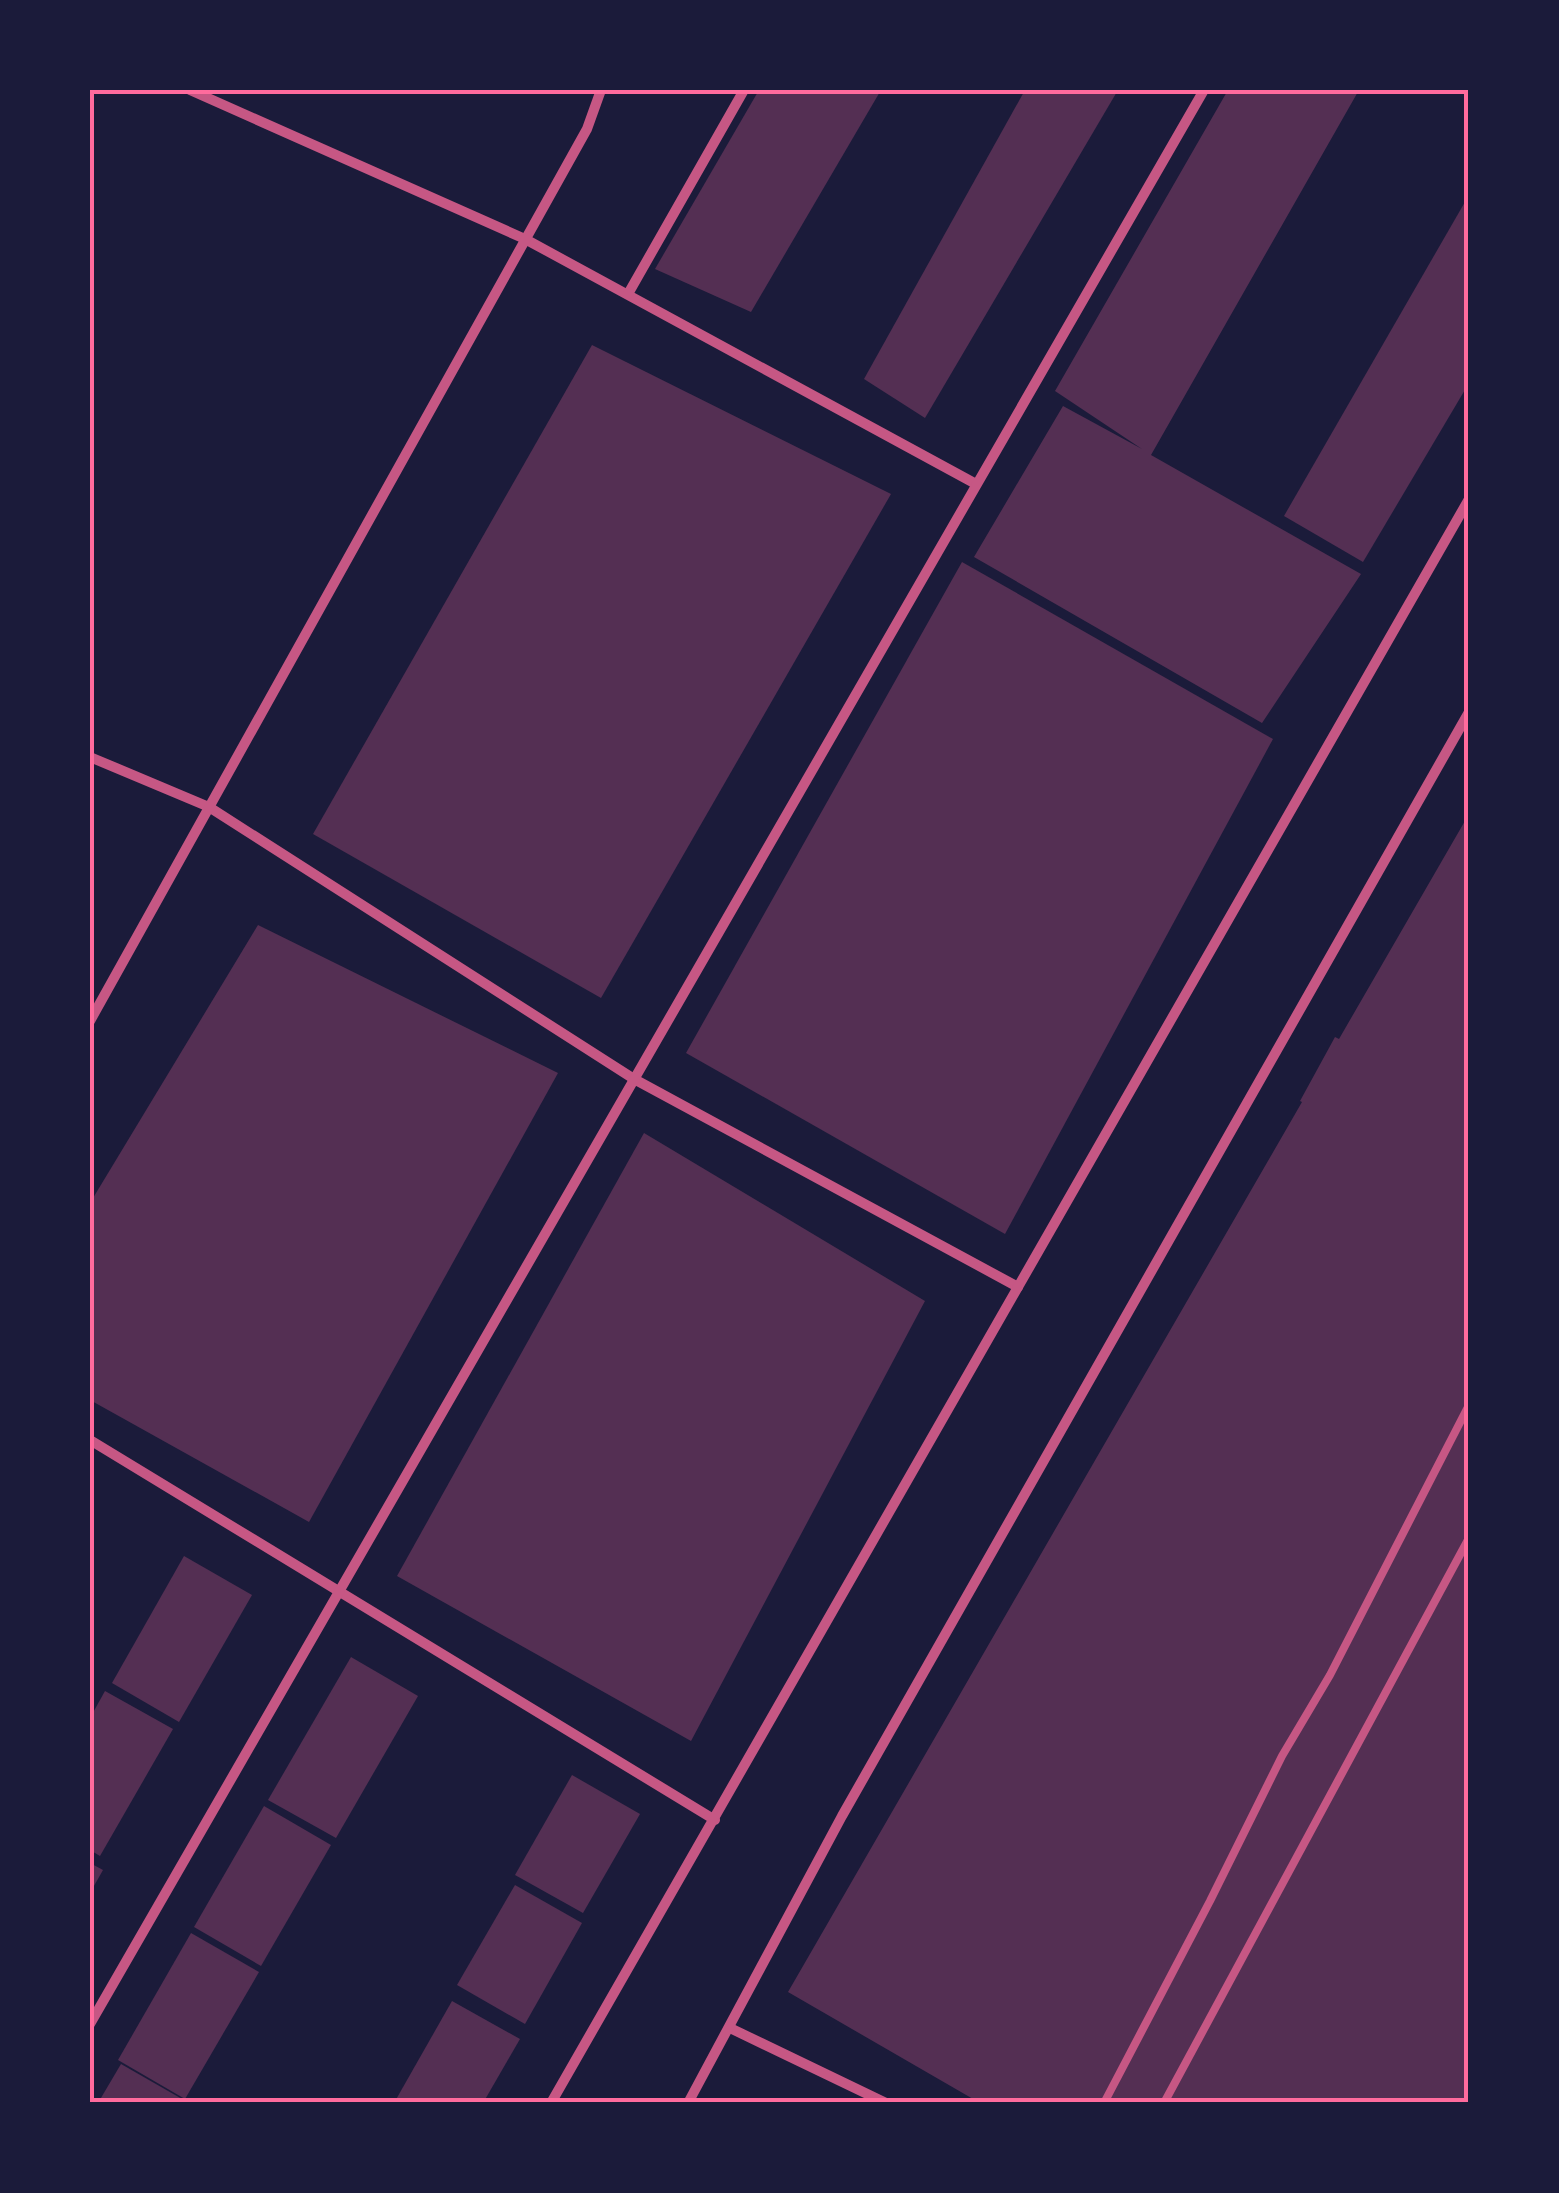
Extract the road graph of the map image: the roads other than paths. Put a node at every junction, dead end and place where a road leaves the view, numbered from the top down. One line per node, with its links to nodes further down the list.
1 (190, 90): 5 (street)
2 (601, 90): 5 (street)
3 (744, 90): 6 (street)
4 (1204, 90): 7 (street)
5 (525, 239): 6 (street); 11 (street)
6 (628, 294): 7 (street)
7 (976, 484): 13 (street)
8 (1469, 498): 14 (street)
9 (1469, 712): 21 (street)
10 (90, 757): 11 (street)
11 (209, 808): 12 (street); 13 (street)
12 (90, 1020)
13 (634, 1079): 14 (street); 18 (street)
14 (1018, 1287): 19 (street)
15 (1469, 1404): 25 (lane)
16 (90, 1440): 18 (street)
17 (1469, 1538): 26 (lane)
18 (338, 1592): 19 (street); 20 (street)
19 (715, 1820): 22 (street)
20 (90, 2024)
21 (730, 2028): 23 (street); 24 (street)
22 (551, 2103)
23 (688, 2103)
24 (886, 2103)
25 (1104, 2103)
26 (1164, 2103)

